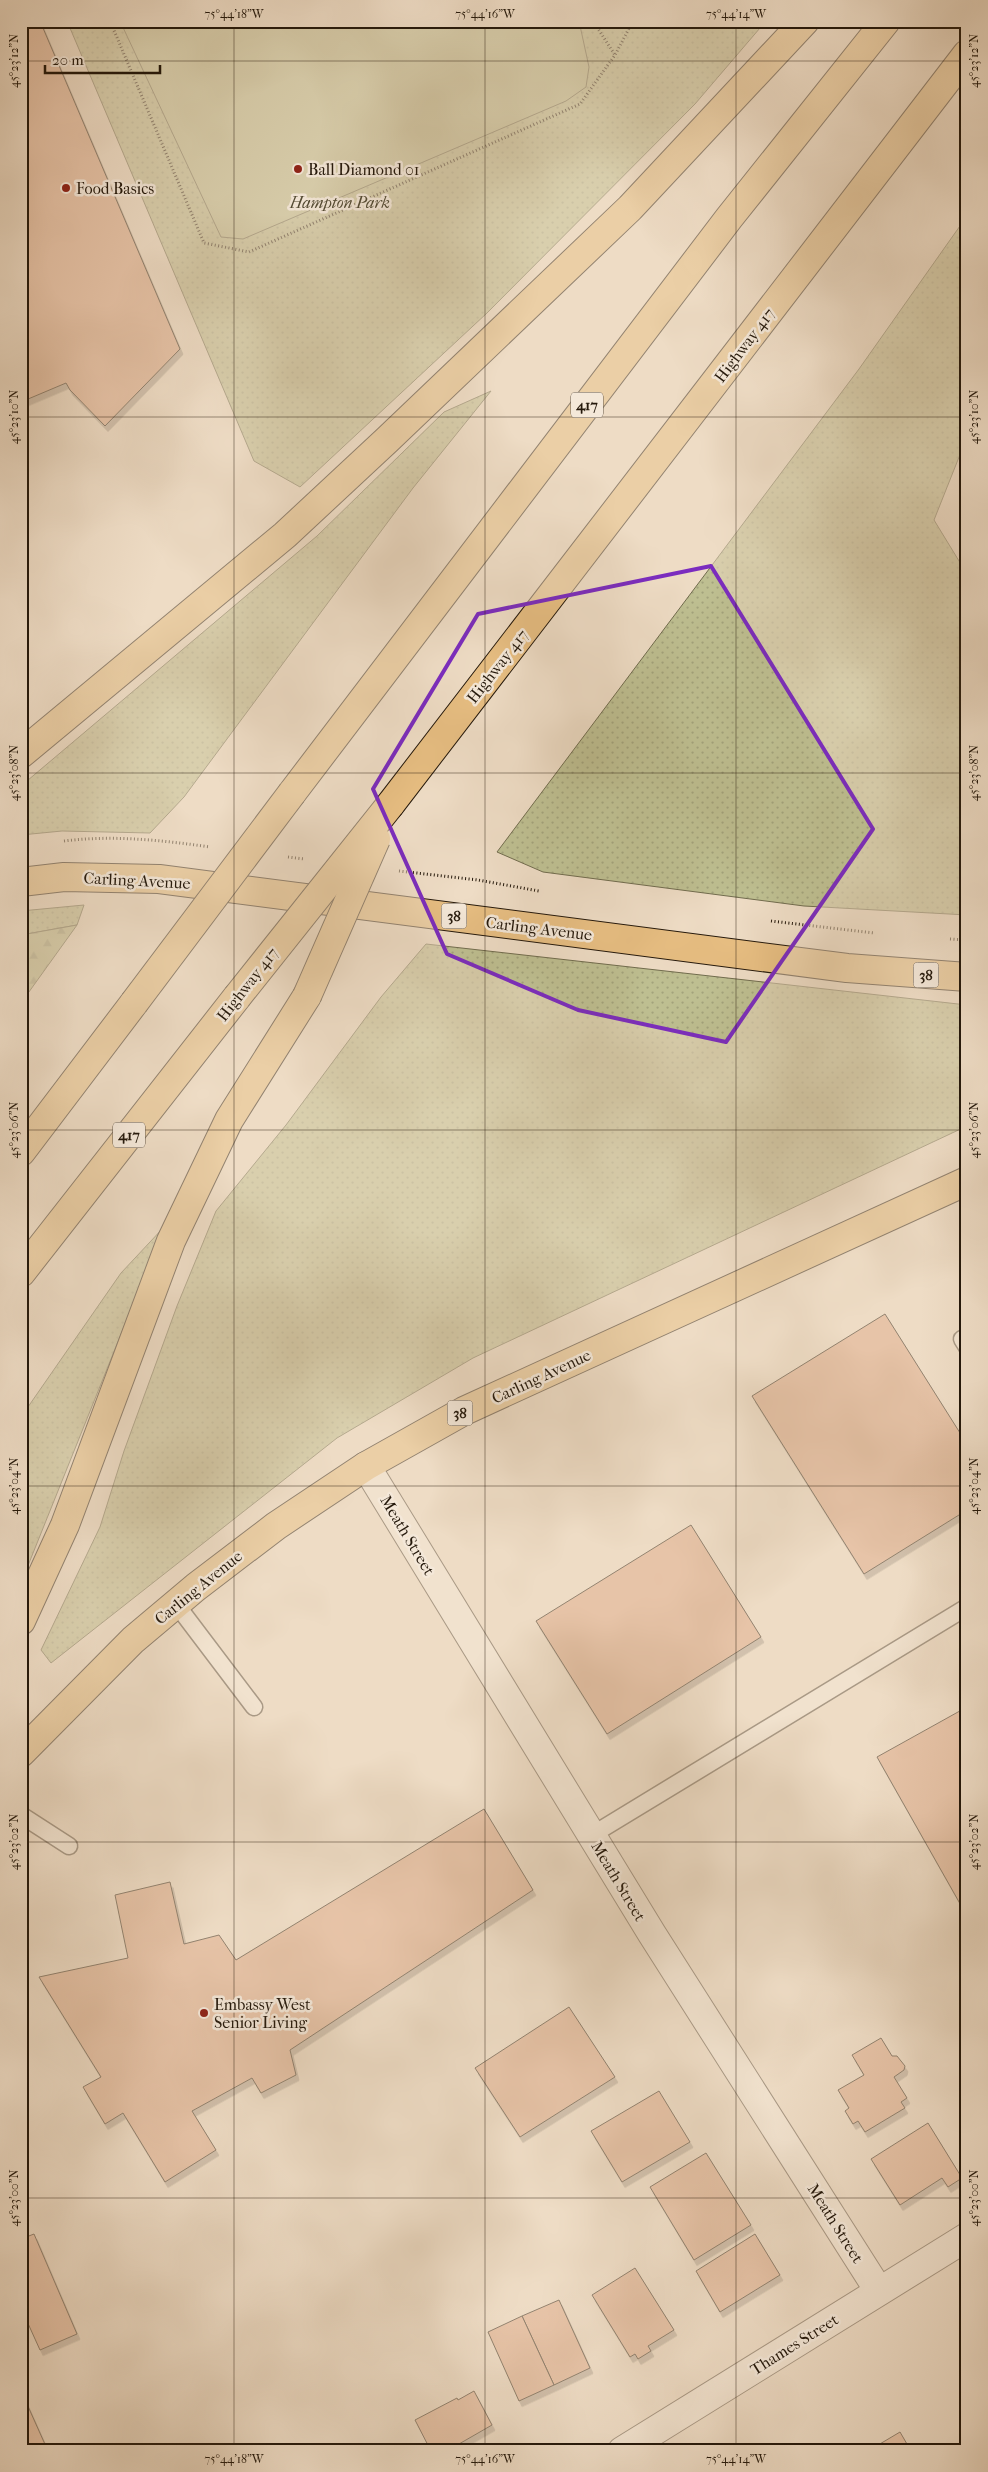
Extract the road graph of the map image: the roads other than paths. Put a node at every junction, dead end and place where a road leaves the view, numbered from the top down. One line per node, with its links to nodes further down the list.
1 (805, 21): 4 (main road)
2 (886, 21): 8 (main road, 417, bridge)
3 (967, 54): 5 (main road, Highway 417 / 417)
4 (21, 754)
5 (390, 805): 10 (main road, Highway 417 / 417, bridge); 14 (main road, bridge)
6 (21, 882): 7 (main road, Carling Avenue / 38)
7 (967, 977)
8 (21, 1152)
9 (967, 1181): 11 (main road, Carling Avenue / 38)
10 (21, 1273)
11 (366, 1466): 12 (main road, Carling Avenue / 38); 18 (street, Meath Street)
12 (176, 1604): 15 (lane); 16 (main road, Carling Avenue / 38)
13 (967, 1607): 18 (lane)
14 (21, 1621)
15 (254, 1707)
16 (21, 1753)
17 (21, 1815): 19 (lane)
18 (592, 1836): 21 (street, Meath Street)
19 (69, 1846)
20 (967, 2237): 21 (street, Thames Street)
21 (879, 2291): 22 (street, Thames Street)
22 (622, 2451)

